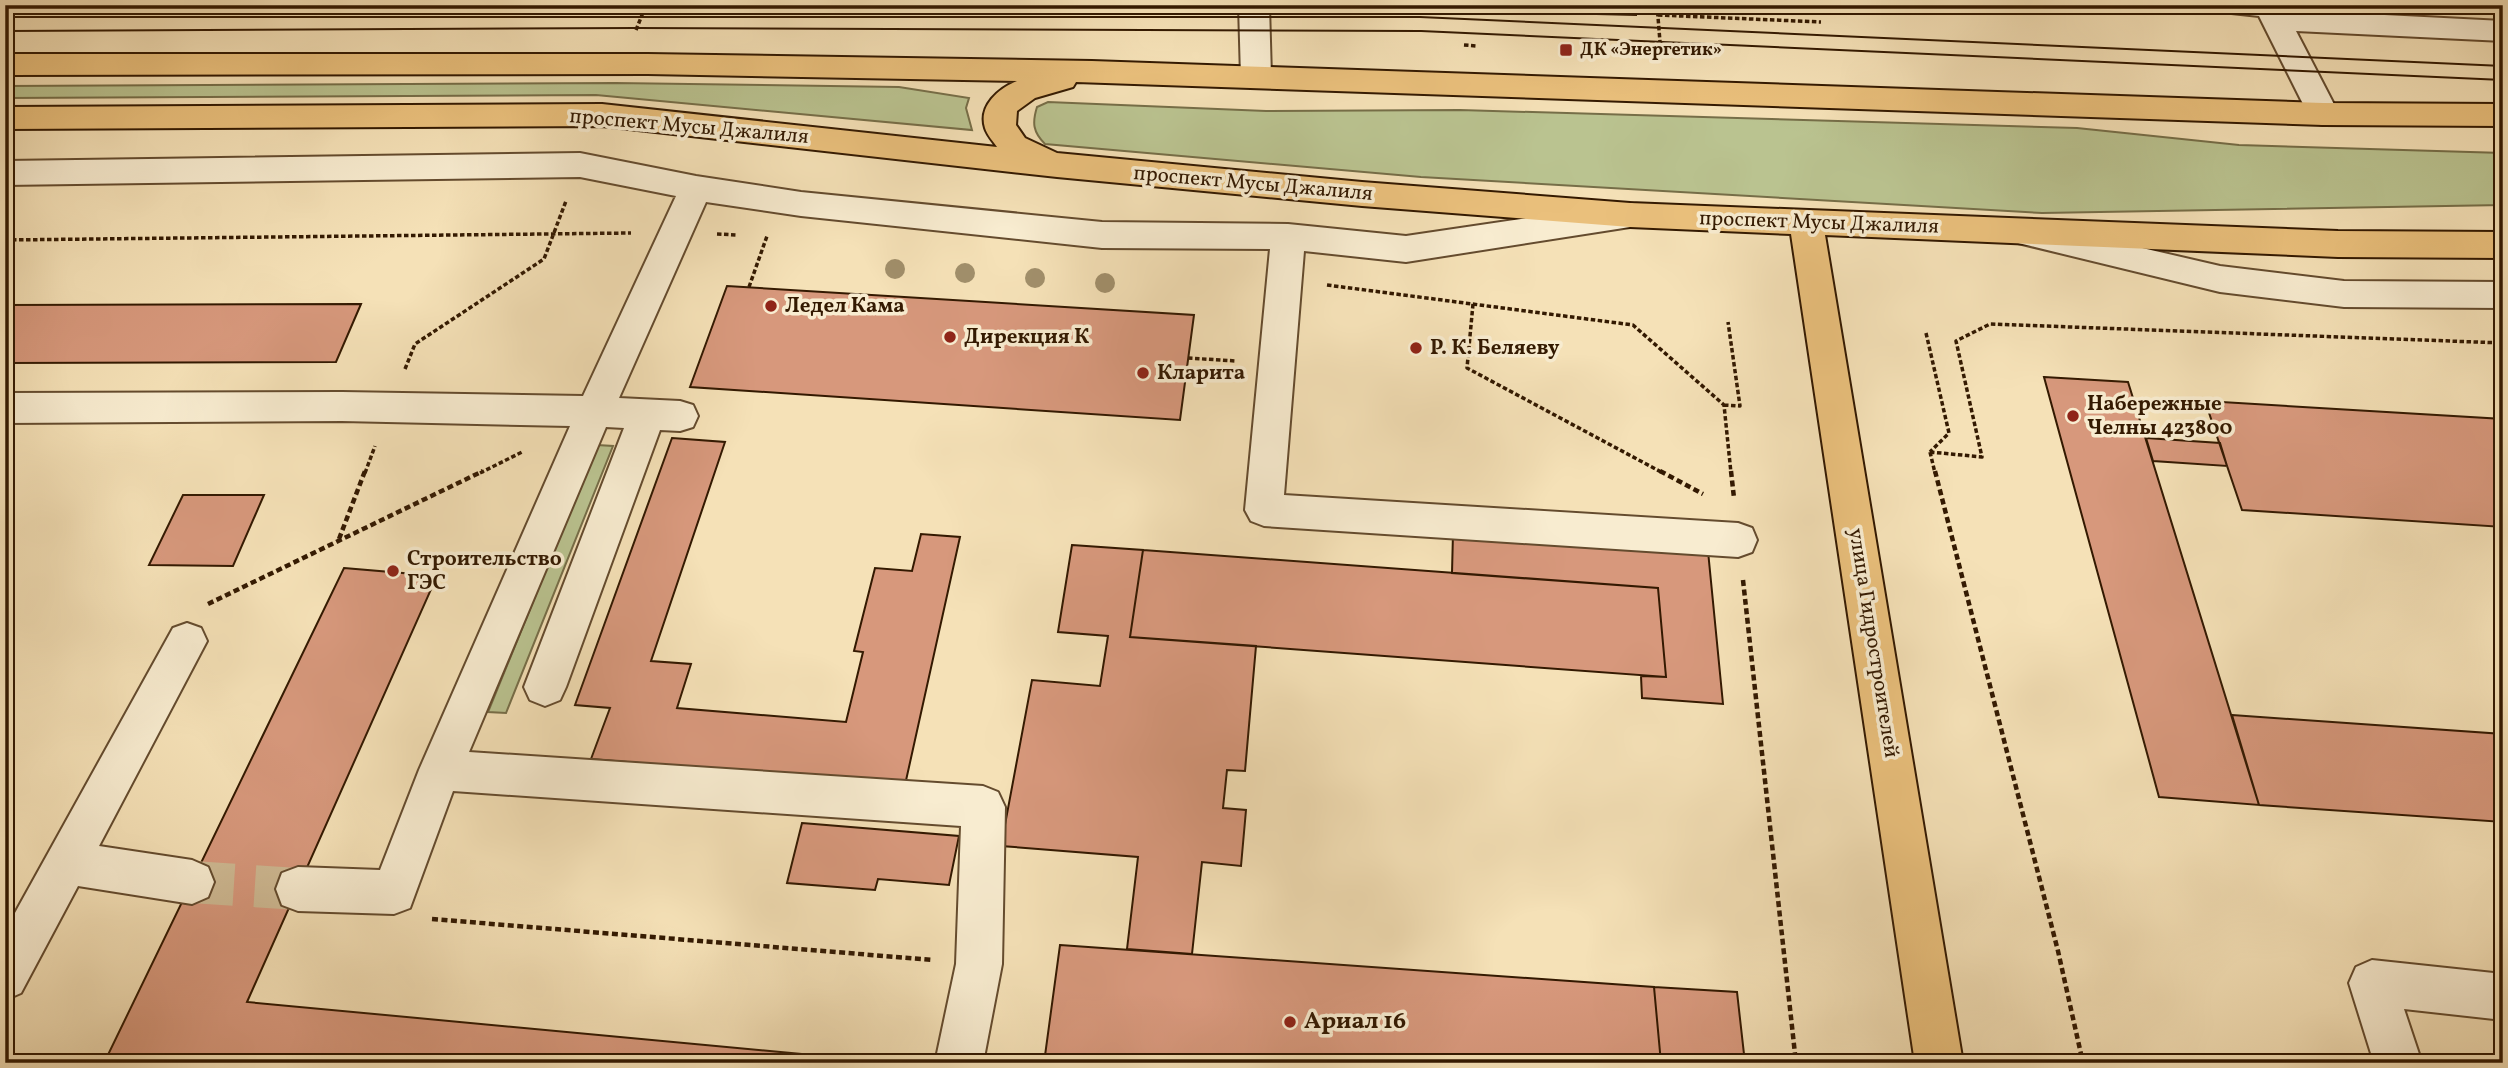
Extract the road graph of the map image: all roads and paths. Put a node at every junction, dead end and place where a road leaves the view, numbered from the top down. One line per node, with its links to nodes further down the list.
1 (646, 5): 13 (path)
2 (1254, 5): 17 (street)
3 (1450, 5): 8 (path)
4 (1657, 5): 10 (path)
5 (1760, 5): 6 (path)
6 (1887, 5)
7 (2233, 5): 9 (street)
8 (1455, 10)
9 (2271, 11): 12 (street); 18 (street)
10 (1658, 15): 11 (path); 14 (path)
11 (1821, 22)
12 (2503, 31)
13 (632, 41)
14 (1662, 45)
15 (5, 65): 16 (main road)
16 (1092, 72): 17 (main road); 23 (main road)
17 (1255, 77): 18 (main road)
18 (2323, 114): 19 (main road)
19 (2465, 114): 20 (main road); 22 (main road)
20 (2503, 115)
21 (5, 118): 23 (main road, проспект Мусы Джалиля)
22 (2503, 127)
23 (1057, 165): 27 (main road, проспект Мусы Джалиля)
24 (5, 173): 25 (street)
25 (696, 188): 34 (street); 46 (street)
26 (568, 196): 30 (path)
27 (1630, 215): 28 (main road, проспект Мусы Джалиля); 34 (street)
28 (1806, 222): 29 (main road, проспект Мусы Джалиля); 61 (main road, улица Гидростроителей)
29 (2014, 230): 36 (main road, проспект Мусы Джалиля); 39 (street)
30 (554, 233): 31 (path); 35 (path)
31 (639, 233)
32 (2503, 233): 36 (main road)
33 (766, 236): 38 (path)
34 (1288, 237): 37 (street)
35 (5, 240)
36 (2487, 246)
37 (1283, 279): 40 (path); 48 (street)
38 (749, 287)
39 (2503, 295)
40 (1473, 304): 44 (path); 48 (path)
41 (1728, 322): 44 (path)
42 (1926, 333): 47 (path)
43 (2503, 343): 47 (path)
44 (1724, 405): 48 (path)
45 (5, 408): 46 (street)
46 (593, 414): 49 (path); 50 (street); 51 (street)
47 (1930, 452): 62 (path)
48 (1737, 526): 60 (path)
49 (187, 641): 52 (street)
50 (545, 687)
51 (440, 770): 55 (street); 56 (street)
52 (65, 862): 53 (street); 57 (street)
53 (192, 882)
54 (298, 889): 55 (street)
55 (394, 892): 56 (path)
56 (979, 964): 59 (street)
57 (5, 977)
58 (2503, 996): 63 (street)
59 (959, 1063)
60 (1796, 1063)
61 (1939, 1063)
62 (2083, 1063)
63 (2398, 1063)

